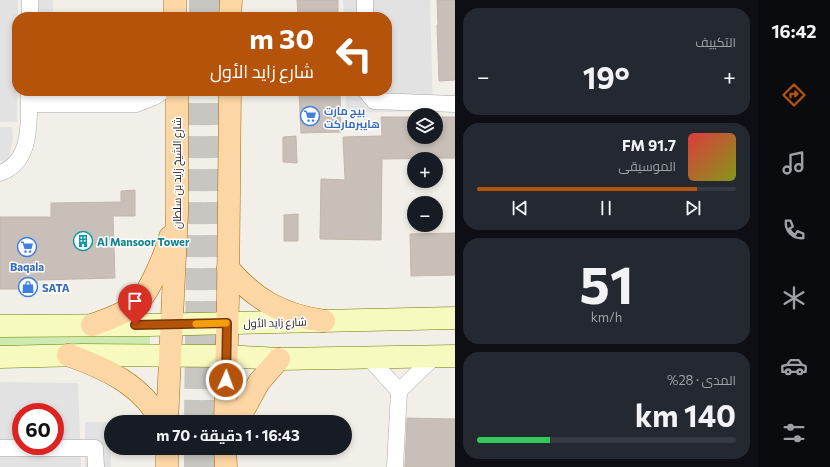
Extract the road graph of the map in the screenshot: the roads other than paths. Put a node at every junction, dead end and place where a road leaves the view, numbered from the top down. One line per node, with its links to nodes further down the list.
1 (30, 0): 5 (street)
2 (174, 0): 6 (main road)
3 (231, 0): 7 (main road)
4 (365, 0): 8 (street)
5 (30, 12)
6 (175, 12)
7 (230, 12)
8 (365, 12)
9 (155, 96): 13 (street)
10 (177, 96): 16 (main road, شارع الشيخ زايد بن سلطان)
11 (230, 96): 17 (main road)
12 (370, 96): 14 (street)
13 (29, 98): 15 (street)
14 (455, 104)
15 (0, 172)
16 (177, 213): 21 (main road, شارع الشيخ زايد بن سلطان); 22 (main road)
17 (228, 268): 19 (main road); 20 (main road)
18 (455, 318): 19 (main road, شارع زايد الأول)
19 (324, 321): 20 (main road, شارع زايد الأول)
20 (227, 323): 21 (main road, شارع زايد الأول); 26 (main road)
21 (172, 324): 22 (main road, شارع زايد الأول); 25 (main road, شارع الشيخ زايد بن سلطان)
22 (92, 325): 23 (main road, شارع زايد الأول)
23 (0, 326)
24 (68, 355): 25 (main road); 28 (main road); 33 (main road)
25 (170, 356): 26 (main road); 34 (main road, شارع الشيخ زايد بن سلطان)
26 (226, 356): 31 (main road); 35 (main road)
27 (455, 356): 29 (main road)
28 (0, 357)
29 (434, 357): 30 (main road); 32 (street)
30 (369, 358): 31 (main road); 32 (street)
31 (279, 359): 36 (main road)
32 (399, 391): 43 (street)
33 (157, 415)
34 (167, 415)
35 (225, 415)
36 (241, 415)
37 (0, 448): 40 (street)
38 (167, 455): 41 (main road)
39 (225, 455): 42 (main road)
40 (96, 467)
41 (167, 467)
42 (226, 467)
43 (395, 467)

